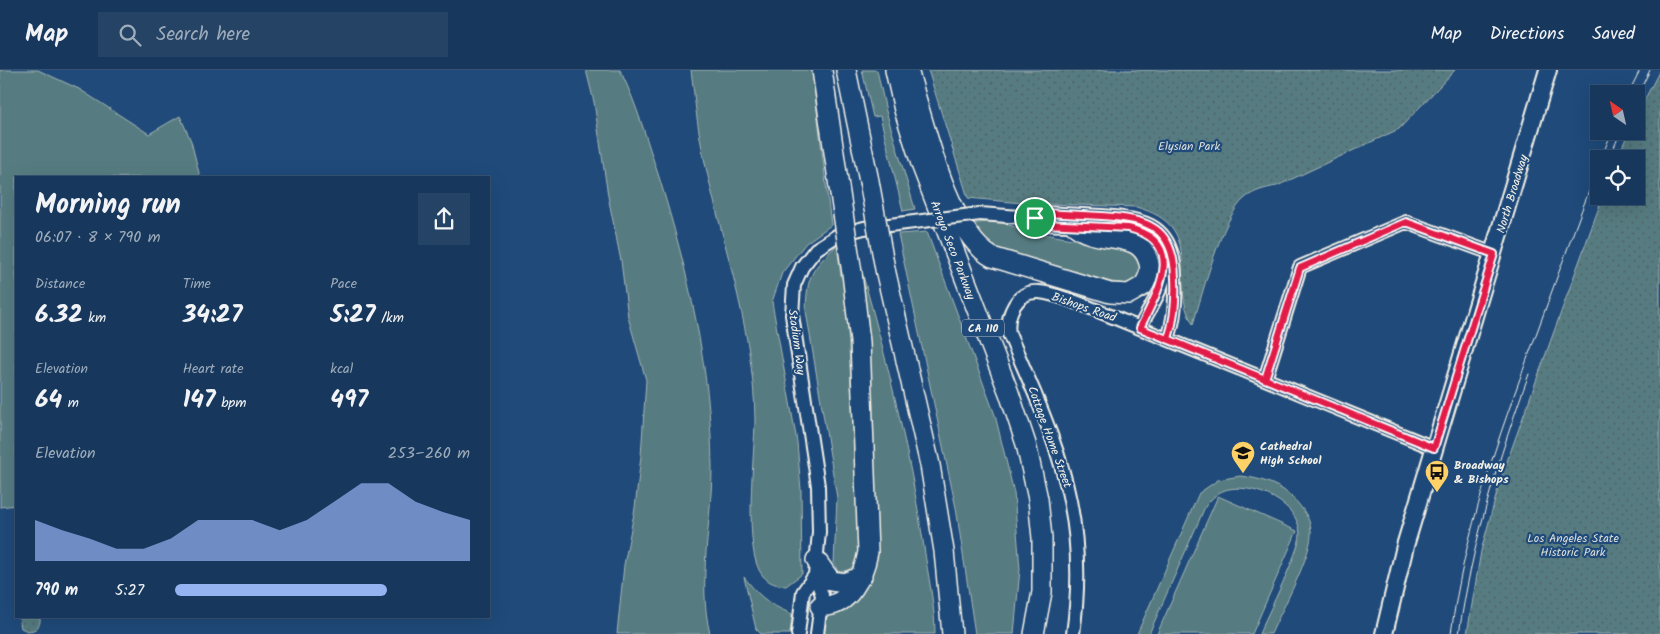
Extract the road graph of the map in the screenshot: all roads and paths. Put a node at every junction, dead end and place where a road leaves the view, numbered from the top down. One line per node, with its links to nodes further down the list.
1 (822, 70): 16 (highway, bridge)
2 (846, 70): 14 (highway, bridge)
3 (895, 70): 17 (highway, Arroyo Seco Parkway / CA 110)
4 (908, 70): 7 (highway)
5 (1548, 70): 8 (main road, North Broadway)
6 (1035, 218): 7 (street, Stadium Way); 11 (street, Stadium Way); 15 (street, Stadium Way, bridge)
7 (1074, 225): 10 (street, Stadium Way)
8 (1494, 254): 12 (street); 13 (main road, North Broadway)
9 (1040, 292): 10 (street, Bishops Road); 25 (street, Cottage Home Street)
10 (1140, 328): 11 (street, Bishops Road)
11 (1168, 339): 12 (street, Bishops Road)
12 (1265, 379): 13 (street, Bishops Road)
13 (1434, 448): 26 (main road, North Broadway)
14 (944, 551): 21 (highway); 22 (highway)
15 (816, 568): 16 (highway); 18 (street, Stadium Way); 19 (street, Stadium Way)
16 (862, 576): 18 (highway)
17 (1042, 592): 23 (highway, Arroyo Seco Parkway / CA 110); 24 (highway)
18 (820, 606): 20 (street, Stadium Way)
19 (798, 634)
20 (817, 634)
21 (952, 634)
22 (965, 634)
23 (1034, 634)
24 (1045, 634)
25 (1073, 634)
26 (1384, 634)

